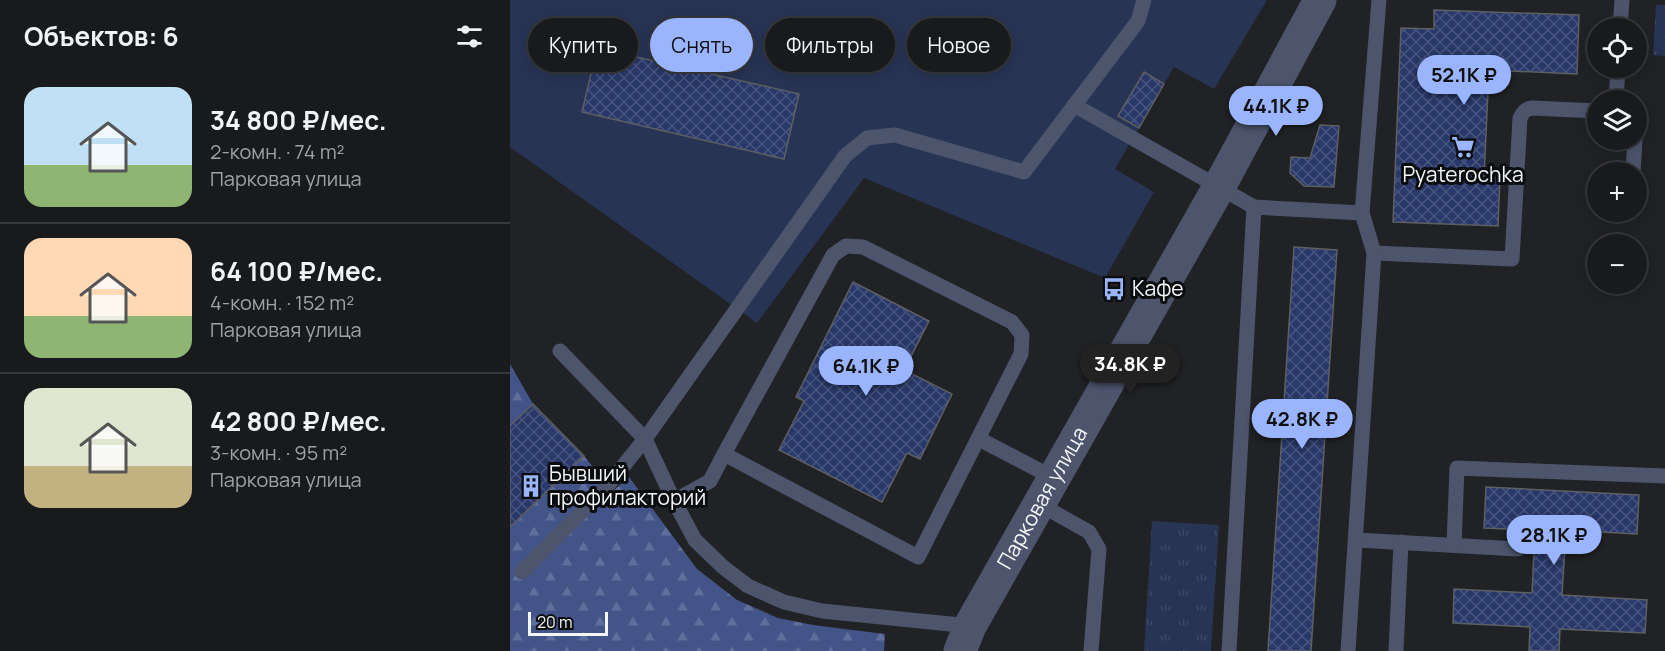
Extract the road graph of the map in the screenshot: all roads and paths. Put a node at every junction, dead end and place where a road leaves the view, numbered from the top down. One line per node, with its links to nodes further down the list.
1 (1144, 0): 6 (lane)
2 (1320, 0): 8 (street, Парковая улица)
3 (1379, 0): 10 (lane)
4 (1622, 0): 5 (lane)
5 (1621, 18)
6 (1074, 105): 8 (lane); 14 (lane)
7 (1587, 110): 11 (lane)
8 (1220, 187): 9 (lane); 17 (street, Парковая улица)
9 (1254, 207): 10 (lane); 26 (lane)
10 (1362, 213): 11 (lane)
11 (1374, 253): 19 (lane)
12 (560, 351): 14 (lane)
13 (979, 439): 15 (lane); 15 (lane); 17 (lane)
14 (645, 440): 18 (lane); 23 (lane)
15 (724, 454): 18 (lane)
16 (1665, 476): 21 (lane)
17 (1046, 491): 24 (street, Парковая улица); 25 (lane)
18 (674, 501): 24 (lane)
19 (1356, 540): 20 (lane); 27 (lane)
20 (1401, 542): 21 (lane); 28 (lane)
21 (1454, 545): 22 (lane)
22 (1518, 549)
23 (522, 572)
24 (965, 639)
25 (1091, 651)
26 (1229, 651)
27 (1348, 651)
28 (1396, 651)

